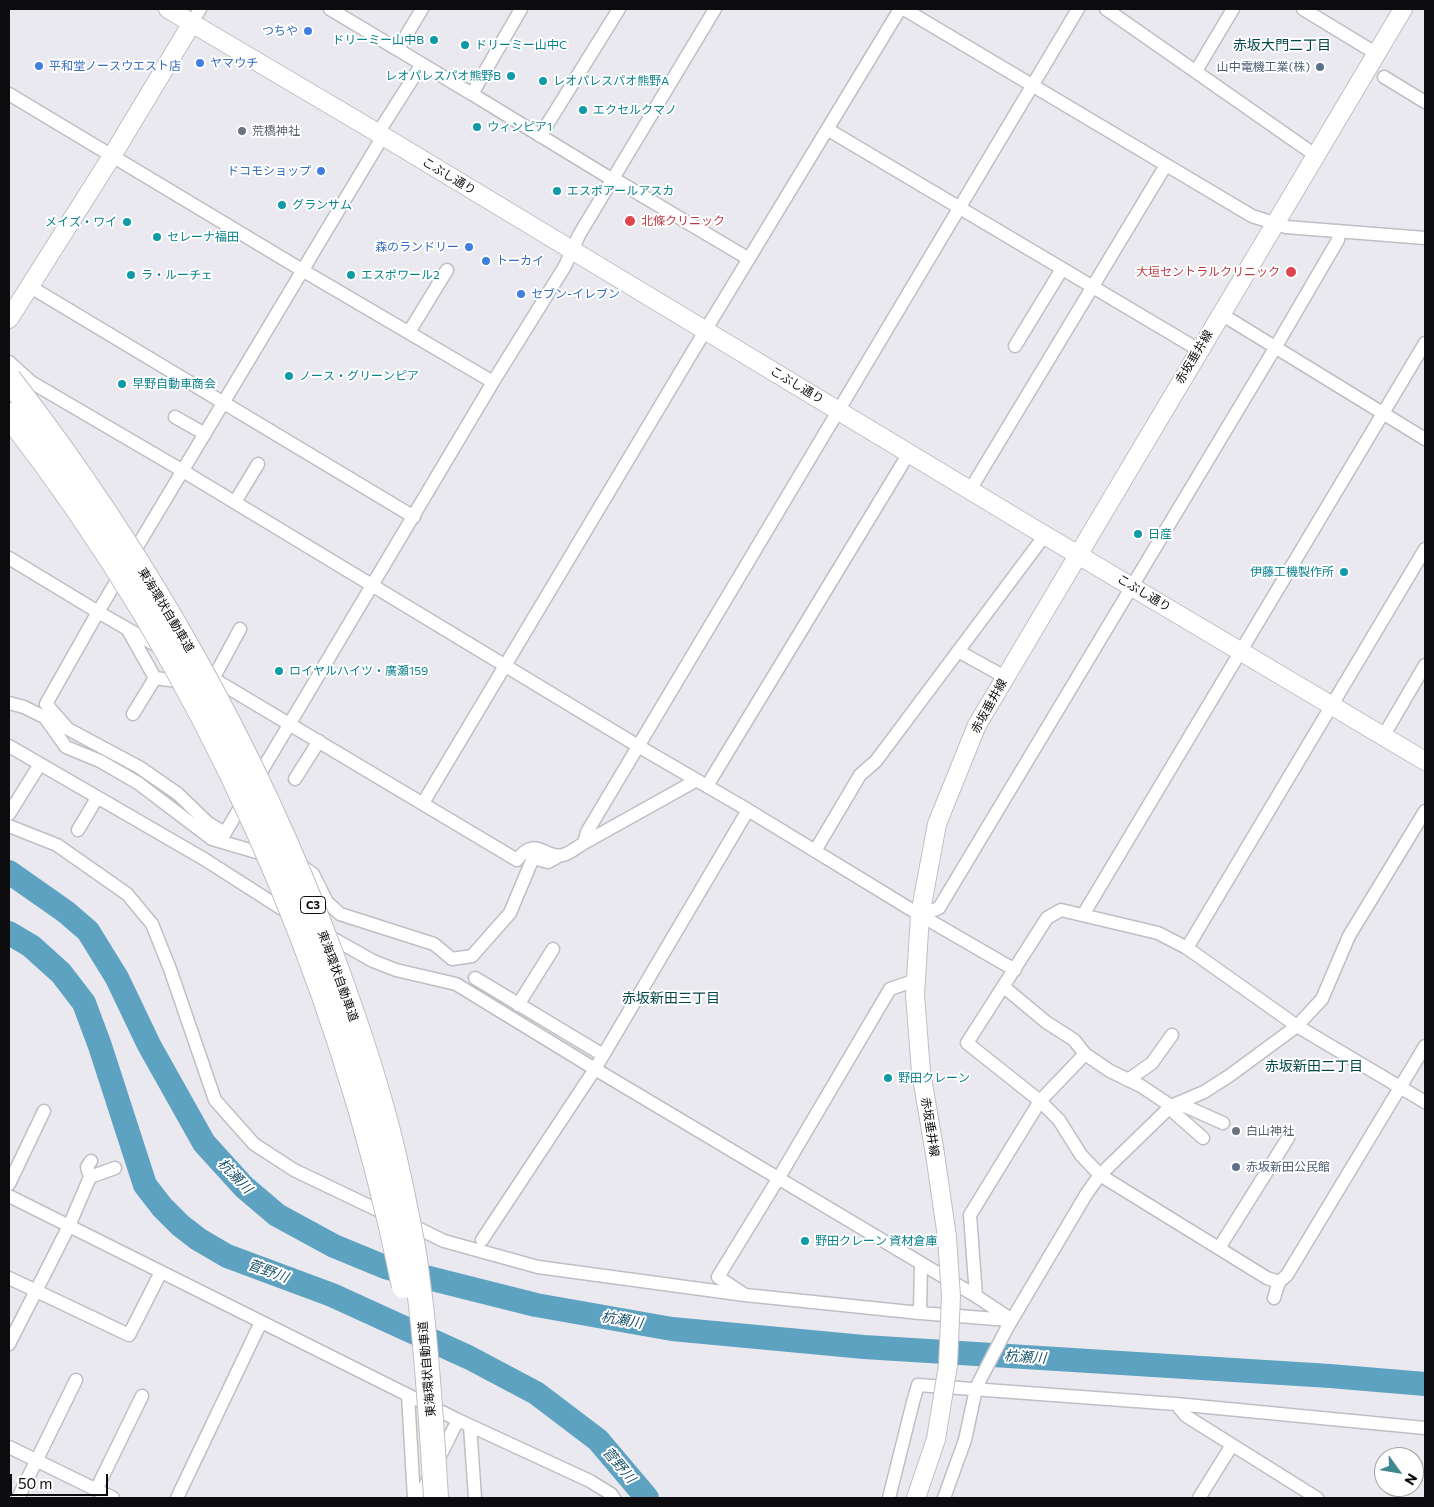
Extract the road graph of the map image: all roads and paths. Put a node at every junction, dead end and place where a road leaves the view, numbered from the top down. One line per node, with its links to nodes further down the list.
1 (168, 9): 13 (street, こぶし通り)
2 (330, 9): 14 (street)
3 (422, 9): 14 (street)
4 (521, 9): 21 (street)
5 (619, 9): 25 (street)
6 (715, 9): 29 (street)
7 (902, 9): 19 (street); 23 (street)
8 (1078, 9): 19 (street)
9 (1106, 9): 17 (street)
10 (1233, 9): 17 (street)
11 (1303, 9): 15 (street)
12 (1403, 9): 15 (street, 赤坂垂井線)
13 (196, 16): 24 (street, こぶし通り); 27 (street)
14 (398, 49): 16 (street)
15 (1376, 54): 26 (street, 赤坂垂井線)
16 (422, 64): 21 (street); 24 (street)
17 (1196, 71): 26 (street)
18 (1384, 77): 22 (street)
19 (1033, 86): 28 (street); 30 (street)
20 (9, 94): 27 (street)
21 (472, 94): 25 (street)
22 (1425, 102)
23 (827, 129): 30 (street); 35 (street)
24 (380, 135): 34 (street, こぶし通り); 37 (street)
25 (540, 136): 29 (street)
26 (1315, 155): 31 (street, 赤坂垂井線)
27 (112, 156): 37 (street); 39 (street)
28 (1166, 165): 31 (street); 40 (street)
29 (613, 180): 34 (street); 35 (street)
30 (960, 208): 36 (street); 53 (street)
31 (1274, 224): 32 (street); 41 (street, 赤坂垂井線)
32 (1339, 231): 33 (street); 47 (street)
33 (1425, 238)
34 (572, 250): 43 (street, こぶし通り); 51 (street)
35 (748, 258): 43 (street)
36 (1062, 269): 40 (street); 46 (street)
37 (302, 270): 44 (street); 52 (street)
38 (447, 270): 44 (street)
39 (29, 286): 42 (street); 52 (street)
40 (1092, 288): 48 (street); 62 (street)
41 (1220, 314): 47 (street); 48 (street, 赤坂垂井線)
42 (9, 319)
43 (705, 330): 53 (street, こぶし通り); 77 (street)
44 (409, 332): 51 (street)
45 (1425, 343): 54 (street)
46 (1015, 346)
47 (1275, 348): 54 (street); 70 (street)
48 (1199, 350): 67 (street, 赤坂垂井線)
49 (9, 362): 61 (street)
50 (9, 379): 169 (highway, 東海環状自動車道 / C3, bridge)
51 (493, 382): 64 (street)
52 (224, 402): 57 (street); 64 (street)
53 (838, 410): 59 (street, こぶし通り); 91 (street)
54 (1384, 414): 58 (street); 75 (street)
55 (9, 415): 169 (highway, 東海環状自動車道 / C3, bridge)
56 (175, 417): 57 (street)
57 (205, 434): 61 (street)
58 (1425, 439)
59 (909, 453): 62 (street, こぶし通り); 95 (street)
60 (258, 464): 63 (street)
61 (183, 471): 63 (street); 71 (street)
62 (970, 490): 65 (street, こぶし通り)
63 (235, 502): 69 (street)
64 (414, 517): 69 (street)
65 (1045, 535): 67 (street, こぶし通り); 74 (street)
66 (1425, 549): 83 (street)
67 (1077, 554): 70 (street, こぶし通り); 78 (street, 赤坂垂井線)
68 (9, 558): 71 (street)
69 (373, 586): 77 (street); 86 (street)
70 (1131, 586): 75 (street, こぶし通り); 106 (street)
71 (98, 612): 72 (street); 87 (street)
72 (127, 628): 79 (street); 80 (street)
73 (240, 629): 80 (street)
74 (958, 651): 78 (street); 104 (street)
75 (1241, 651): 83 (street, こぶし通り); 107 (street)
76 (1425, 665): 88 (street)
77 (506, 666): 91 (street); 97 (street)
78 (1005, 677): 106 (street, 赤坂垂井線)
79 (155, 678): 81 (street); 84 (street)
80 (214, 679): 81 (street)
81 (231, 689): 86 (street)
82 (9, 703): 85 (street)
83 (1332, 704): 88 (street, こぶし通り); 109 (street)
84 (133, 714)
85 (46, 719): 87 (street); 105 (street)
86 (290, 724): 87 (street); 89 (street)
87 (68, 729)
88 (1384, 735): 92 (street, こぶし通り)
89 (319, 741): 94 (street); 97 (street)
90 (9, 746): 93 (street)
91 (638, 746): 95 (street); 103 (street)
92 (1425, 761)
93 (40, 764): 96 (street); 100 (street)
94 (295, 779)
95 (702, 783): 98 (street); 103 (street)
96 (98, 798): 102 (street); 120 (street)
97 (423, 803): 105 (street)
98 (748, 810): 104 (street); 119 (street)
99 (1425, 811): 115 (street)
100 (9, 814)
101 (9, 826): 145 (street)
102 (78, 830)
103 (584, 844): 105 (street)
104 (815, 851): 106 (street)
105 (562, 855)
106 (920, 915): 110 (street); 112 (street, 赤坂垂井線)
107 (1083, 915): 109 (street); 110 (street)
108 (552, 948): 114 (street)
109 (1187, 948): 115 (street)
110 (1015, 970): 113 (street)
111 (475, 978): 114 (street)
112 (916, 980): 134 (street); 173 (street, 赤坂垂井線, bridge)
113 (1004, 987): 118 (street); 123 (street)
114 (518, 1004): 119 (street)
115 (1297, 1026): 122 (street); 125 (street)
116 (1172, 1036): 121 (street)
117 (1425, 1046): 122 (street)
118 (1085, 1054): 121 (street); 123 (street)
119 (603, 1055): 120 (street)
120 (595, 1069): 134 (street); 138 (street)
121 (1128, 1080): 125 (street)
122 (1400, 1088): 124 (street); 143 (street)
123 (1040, 1101): 132 (street); 146 (street)
124 (1425, 1102)
125 (1173, 1106): 127 (street); 128 (street); 132 (street)
126 (44, 1111): 135 (street)
127 (1223, 1123)
128 (1203, 1138)
129 (1288, 1138): 139 (street)
130 (91, 1161): 133 (street)
131 (114, 1168): 133 (street)
132 (1100, 1175): 139 (street); 150 (street)
133 (90, 1177): 137 (street)
134 (778, 1179): 140 (street); 145 (street)
135 (9, 1184)
136 (9, 1196): 137 (street)
137 (69, 1226): 141 (street); 144 (street)
138 (482, 1240)
139 (1219, 1248): 143 (street)
140 (921, 1264): 146 (street); 148 (street)
141 (161, 1272): 144 (street); 149 (street)
142 (9, 1278): 144 (street)
143 (1279, 1282): 147 (street)
144 (36, 1291): 151 (street)
145 (745, 1295): 148 (street)
146 (976, 1296): 150 (street)
147 (1274, 1298)
148 (920, 1313): 150 (street)
149 (261, 1322): 154 (street); 166 (street)
150 (1009, 1324): 153 (street)
151 (9, 1344)
152 (76, 1380): 162 (street)
153 (978, 1384): 156 (street); 172 (street); 174 (street)
154 (408, 1395): 157 (street); 167 (street)
155 (142, 1396): 163 (street)
156 (1176, 1404): 159 (street); 160 (street)
157 (458, 1420): 158 (street); 168 (street)
158 (470, 1426): 170 (street); 171 (street)
159 (1425, 1428)
160 (1232, 1445): 175 (street); 176 (street)
161 (9, 1447): 162 (street)
162 (36, 1460): 163 (street); 164 (street)
163 (96, 1490): 165 (street)
164 (18, 1498)
165 (113, 1498)
166 (177, 1498)
167 (414, 1498)
168 (419, 1498)
169 (434, 1498)
170 (475, 1498)
171 (614, 1498)
172 (889, 1498)
173 (916, 1498)
174 (944, 1498)
175 (1199, 1498)
176 (1317, 1498)

